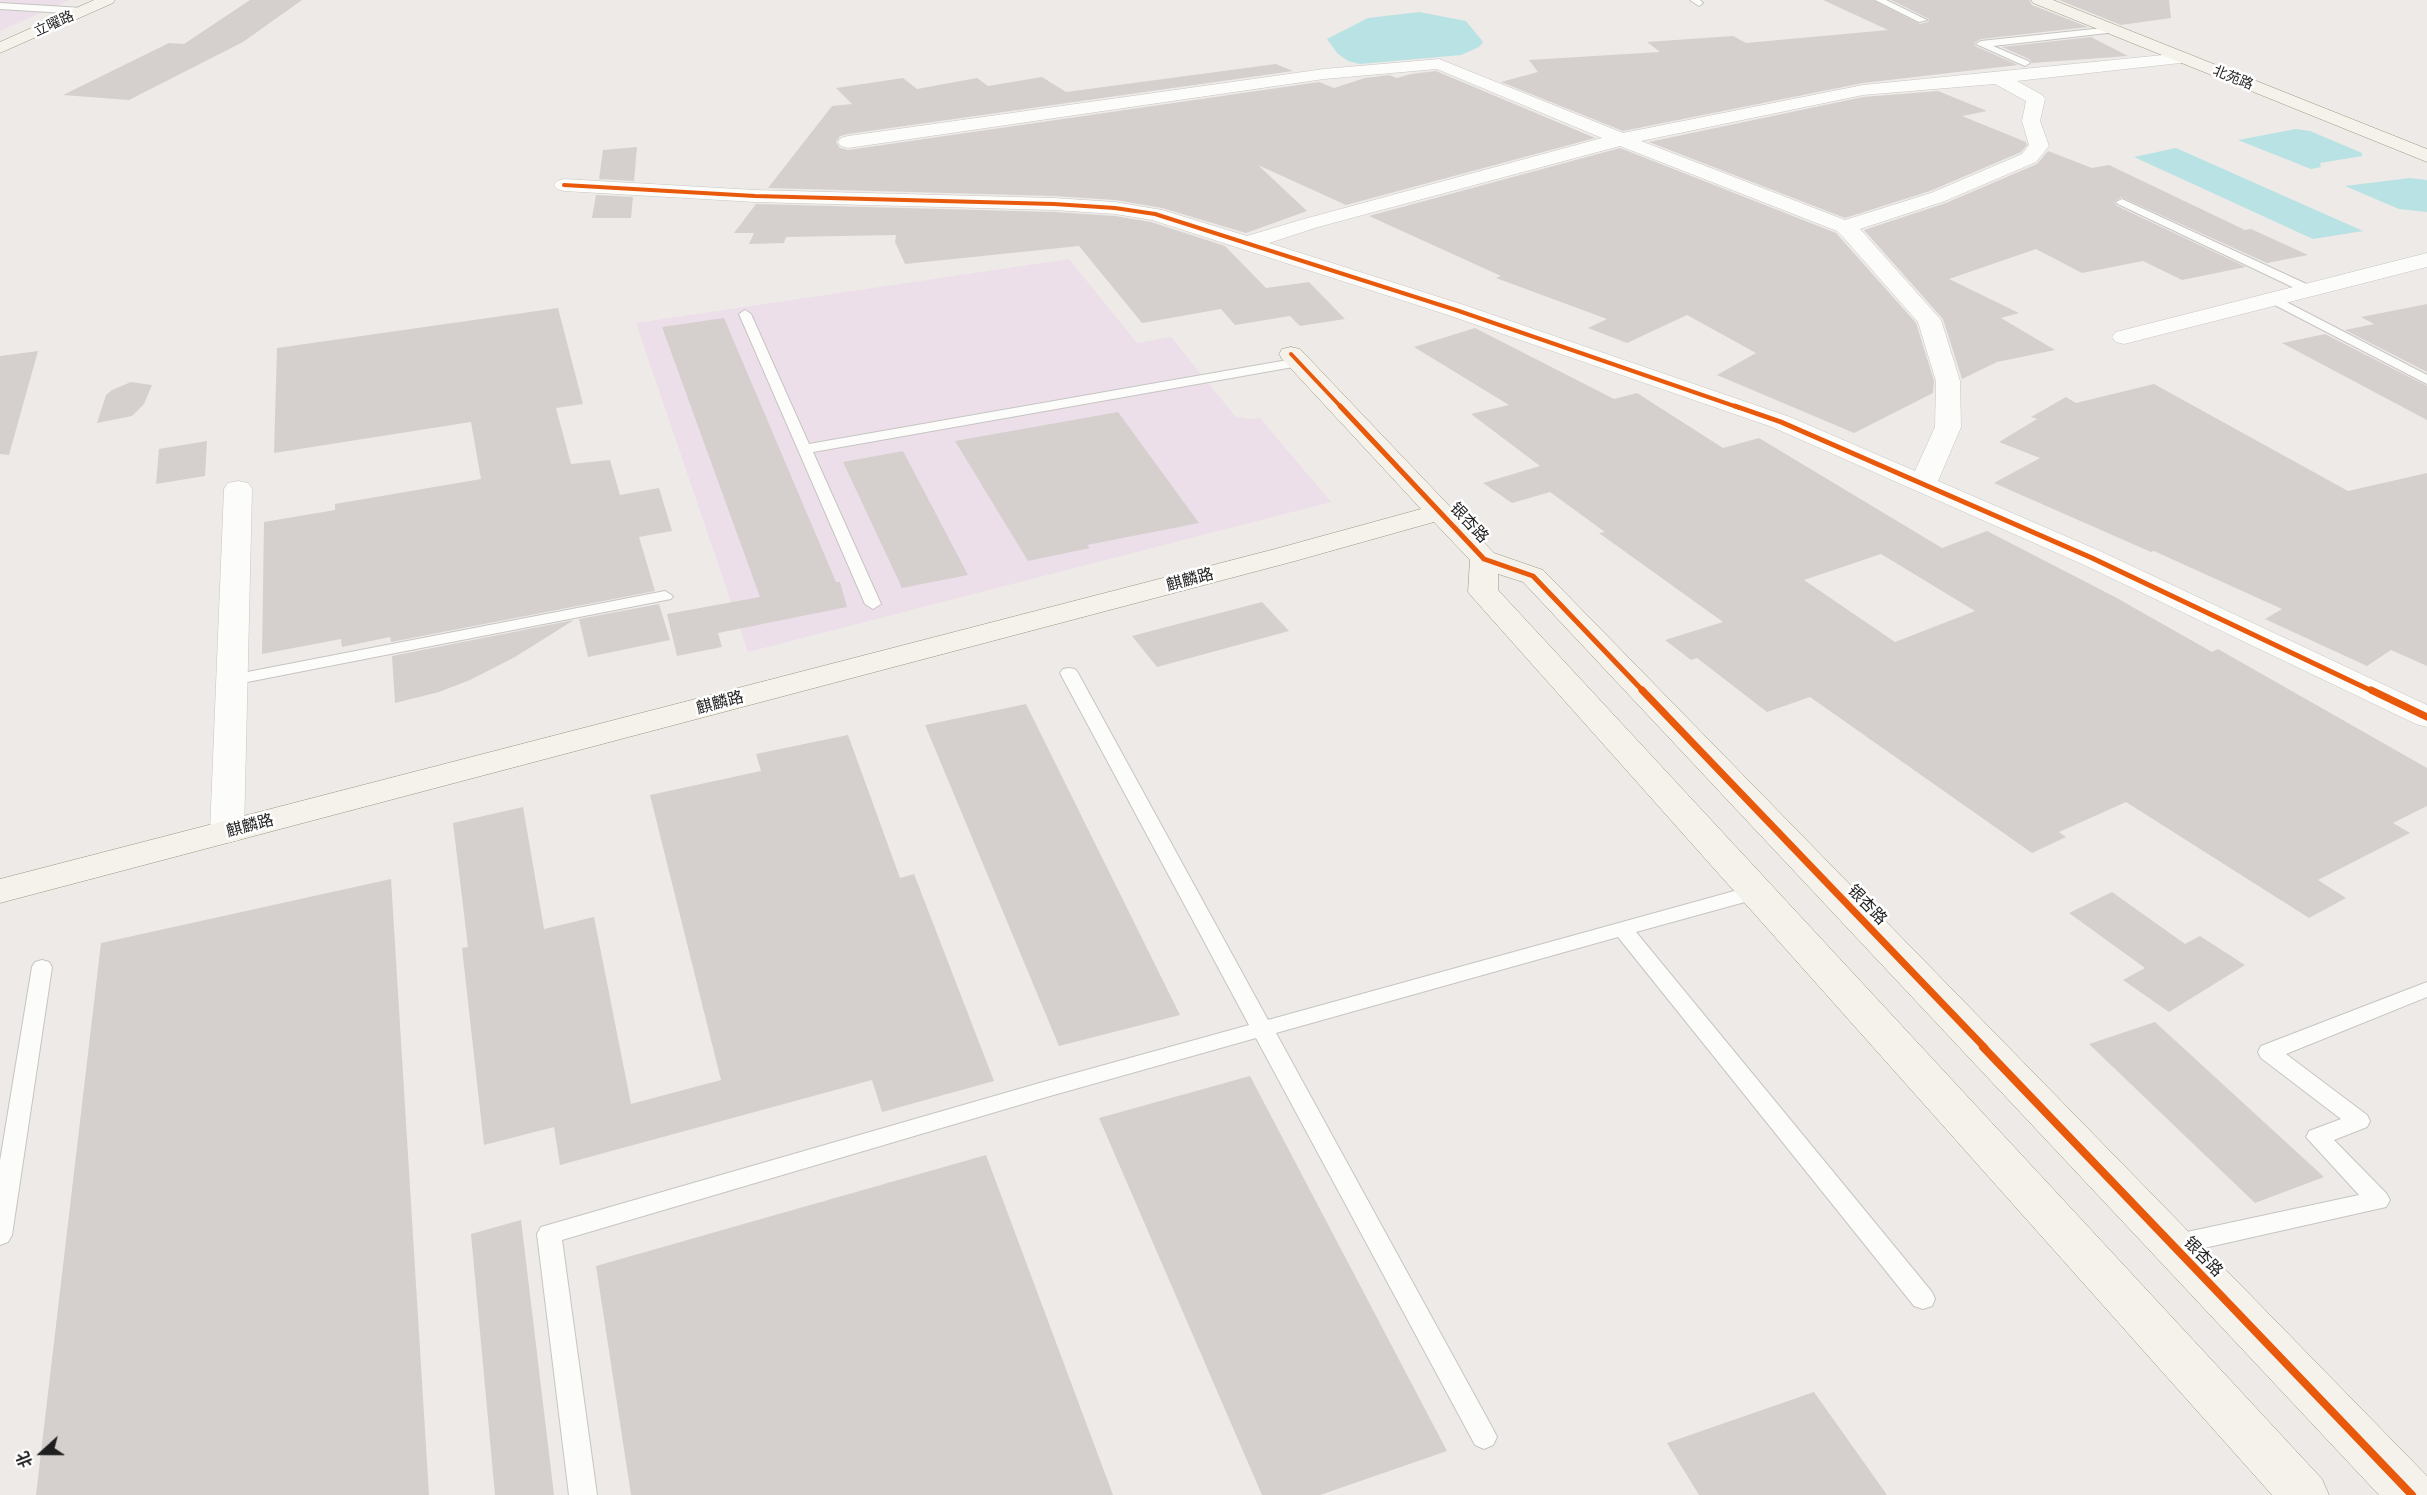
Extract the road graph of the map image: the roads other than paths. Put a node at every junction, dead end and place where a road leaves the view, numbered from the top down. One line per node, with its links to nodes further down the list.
1 (107, 0): 5 (street, 立曜路)
2 (1878, 0): 6 (lane)
3 (2039, 0): 7 (street, 北苑路)
4 (0, 6): 5 (lane)
5 (82, 11): 8 (street, 立曜路)
6 (1922, 20)
7 (2113, 30): 9 (street, 北苑路); 10 (lane)
8 (0, 48)
9 (2183, 58): 11 (street); 14 (street, 北苑路)
10 (2025, 63)
11 (1998, 78): 12 (street); 17 (street)
12 (1622, 139): 13 (street); 17 (street); 18 (street)
13 (848, 142)
14 (2427, 156)
15 (564, 185): 18 (street)
16 (2122, 202): 20 (lane)
17 (1844, 227): 27 (street)
18 (1248, 243): 27 (street)
19 (2427, 260): 20 (street)
20 (2309, 290): 21 (street)
21 (2273, 299): 23 (street); 25 (lane)
22 (745, 314): 26 (lane)
23 (2124, 337)
24 (1295, 358): 26 (lane); 29 (street, 银杏路)
25 (2427, 380)
26 (804, 449): 32 (lane)
27 (1923, 483): 35 (street)
28 (238, 489): 34 (street)
29 (1440, 512): 30 (street, 银杏路); 36 (street, 麒麟路)
30 (1484, 560): 38 (street, 银杏路); 44 (street, 银杏路)
31 (665, 596): 34 (lane)
32 (873, 604)
33 (1069, 673): 42 (lane)
34 (232, 680): 36 (street)
35 (2425, 714)
36 (227, 832): 37 (street, 麒麟路)
37 (0, 891)
38 (1756, 892): 39 (lane); 48 (street, 银杏路)
39 (1622, 929): 42 (lane); 45 (lane)
40 (42, 967): 43 (lane)
41 (2427, 989): 44 (lane)
42 (1263, 1029): 46 (lane); 47 (lane)
43 (0, 1235)
44 (2173, 1245): 49 (street, 银杏路)
45 (1923, 1299)
46 (1484, 1437)
47 (583, 1495)
48 (2304, 1495)
49 (2412, 1495)

